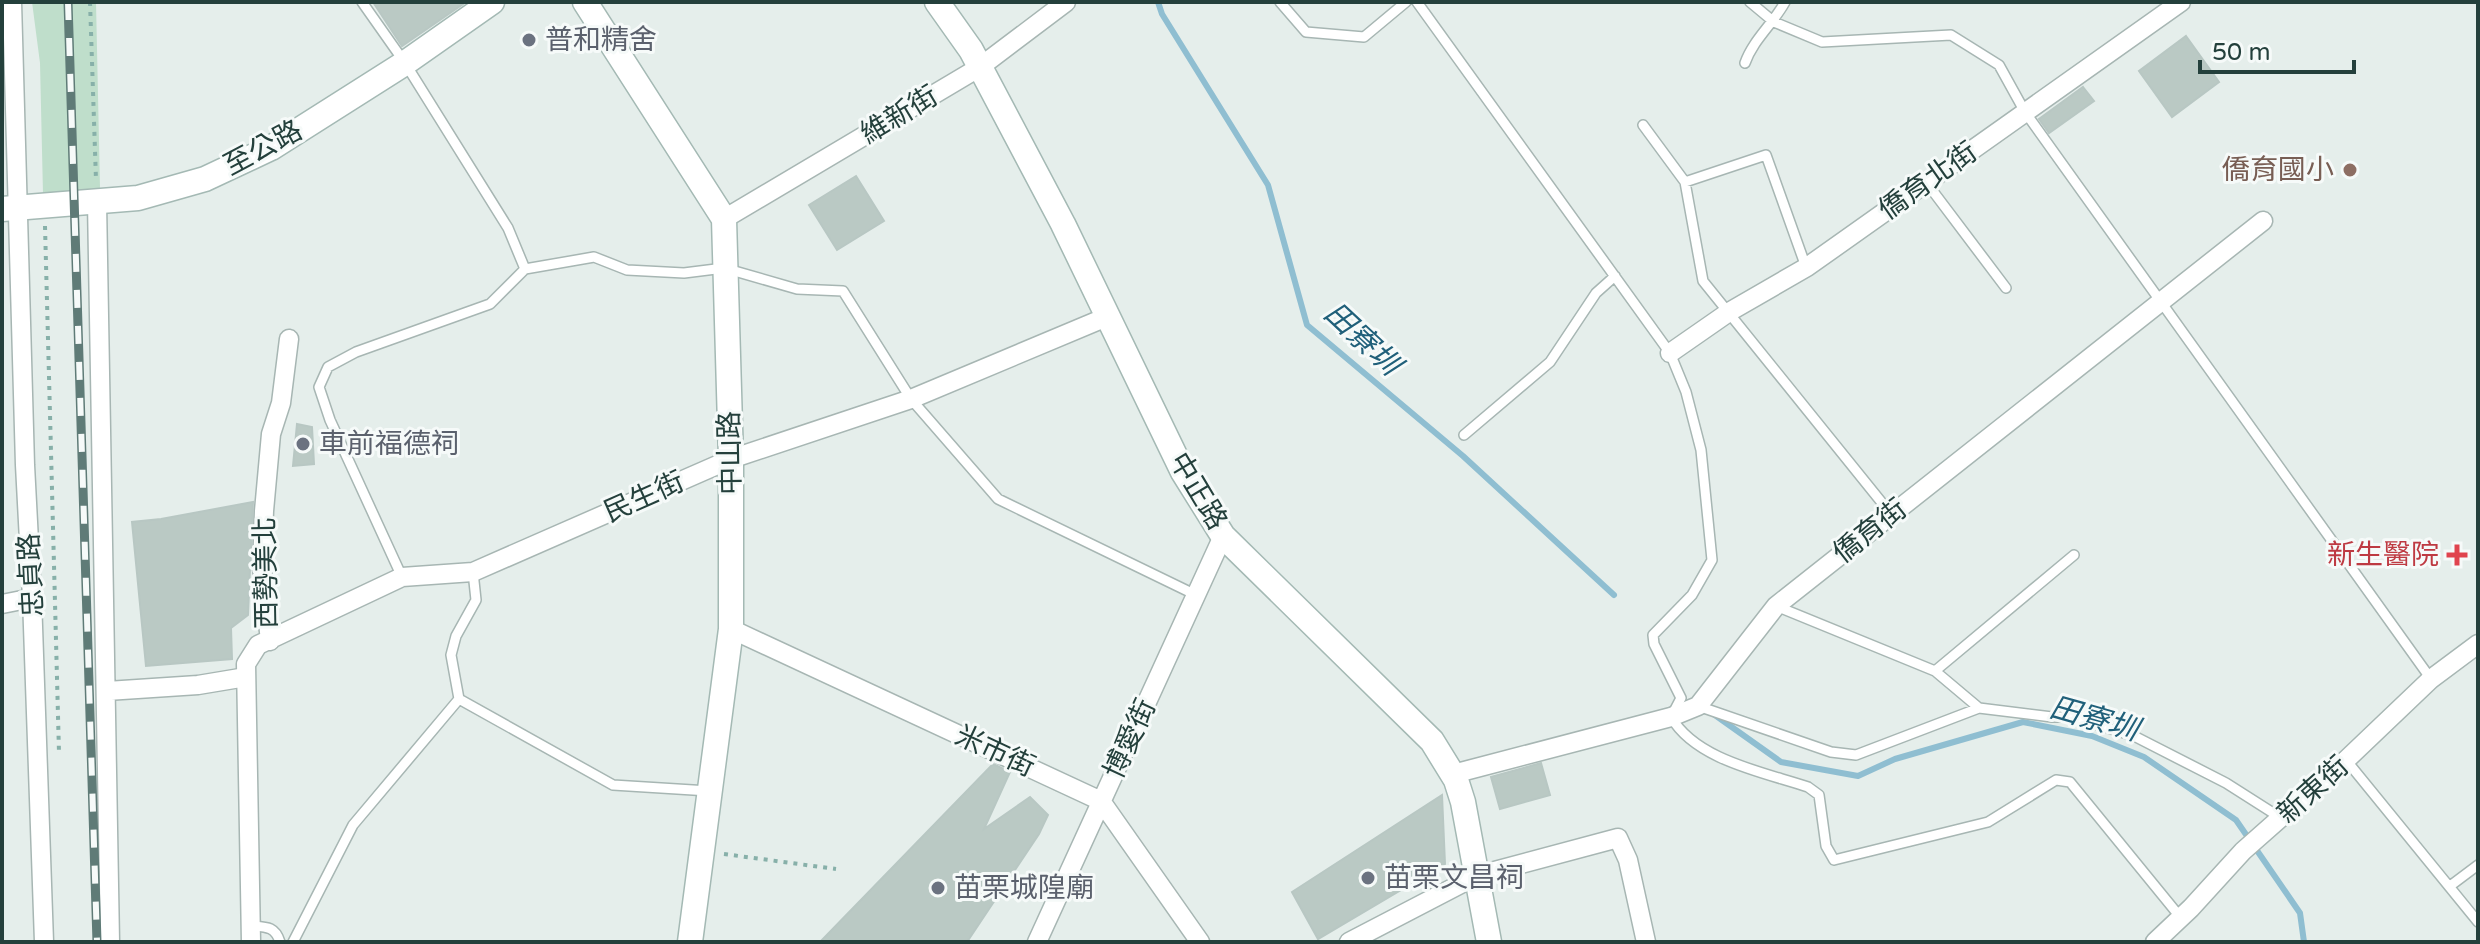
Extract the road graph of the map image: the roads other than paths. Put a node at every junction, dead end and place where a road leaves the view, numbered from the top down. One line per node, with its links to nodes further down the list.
1 (12, 2): 19 (street, 忠貞路)
2 (362, 2): 14 (lane)
3 (492, 2): 14 (street, 至公路)
4 (585, 2): 24 (street)
5 (937, 2): 16 (street, 中正路)
6 (1066, 2): 16 (street, 維新街)
7 (1280, 2): 8 (lane)
8 (1406, 2)
9 (1417, 2): 29 (lane)
10 (1750, 2): 13 (lane)
11 (1785, 2): 13 (lane)
12 (2181, 2): 17 (street, 僑育北街)
13 (1774, 22): 15 (lane); 17 (lane)
14 (405, 63): 22 (street, 至公路); 28 (lane)
15 (1745, 63)
16 (980, 67): 24 (street, 維新街); 33 (street, 中正路)
17 (2025, 112): 21 (street, 僑育北街); 31 (lane)
18 (1643, 125): 20 (lane)
19 (9, 155): 23 (street, 忠貞路)
20 (1685, 182): 26 (lane); 32 (lane)
21 (1926, 182): 26 (street, 僑育北街); 30 (lane)
22 (97, 202): 23 (street, 至公路); 54 (street)
23 (10, 209): 45 (street, 忠貞路)
24 (724, 219): 27 (street, 中山路)
25 (2263, 221): 31 (street, 僑育街)
26 (1807, 267): 32 (street, 僑育北街)
27 (724, 268): 28 (lane); 36 (lane); 38 (street, 中山路)
28 (525, 269): 43 (lane)
29 (1615, 276): 35 (lane); 37 (lane)
30 (2006, 288)
31 (2162, 301): 39 (street, 僑育街); 53 (lane)
32 (1729, 312): 35 (street, 僑育北街); 39 (lane)
33 (1109, 316): 36 (street, 民生街); 40 (street, 中正路)
34 (289, 339): 49 (street, 西勢美北)
35 (1670, 353): 55 (lane)
36 (911, 399): 38 (street, 民生街); 44 (lane)
37 (1464, 435)
38 (731, 459): 42 (street, 民生街); 48 (street, 中山路)
39 (1891, 514): 47 (street, 僑育街)
40 (1223, 536): 44 (street, 博愛街); 61 (street, 中正路)
41 (2074, 555): 51 (lane)
42 (473, 572): 43 (street, 民生街); 56 (lane)
43 (402, 577): 49 (street, 民生街)
44 (1196, 595): 63 (street, 博愛街)
45 (32, 598): 46 (street); 71 (street, 忠貞路)
46 (2, 604)
47 (1776, 606): 51 (lane); 57 (street, 僑育街)
48 (731, 629): 62 (street, 中山路); 63 (street, 米市街)
49 (270, 641): 52 (street, 西勢美北)
50 (2478, 644): 53 (street, 新東街)
51 (1935, 671): 58 (lane)
52 (246, 677): 54 (street); 70 (street, 西勢美北)
53 (2431, 679): 60 (street, 新東街)
54 (107, 691): 72 (street)
55 (1681, 698): 57 (lane); 59 (lane)
56 (459, 699): 62 (lane); 74 (lane)
57 (1698, 706): 58 (lane); 59 (street, 僑育街)
58 (1979, 708): 64 (lane)
59 (1671, 717): 61 (street, 僑育街); 68 (lane)
60 (2346, 760): 64 (street, 新東街); 67 (lane)
61 (1453, 774): 66 (street, 中正路)
62 (709, 791): 75 (street, 中山路)
63 (1101, 801): 76 (street, 博愛街); 77 (street, 米市街)
64 (2274, 824): 68 (street, 新東街)
65 (2478, 865): 67 (lane)
66 (1476, 876): 78 (street); 79 (street, 中正路); 80 (street)
67 (2450, 886): 69 (lane)
68 (2181, 918): 81 (street, 新東街)
69 (2478, 922)
70 (251, 934): 73 (lane)
71 (44, 942)
72 (110, 942)
73 (280, 942)
74 (293, 942)
75 (690, 942)
76 (1037, 942)
77 (1200, 942)
78 (1349, 942)
79 (1489, 942)
80 (1646, 942)
81 (2155, 942)

